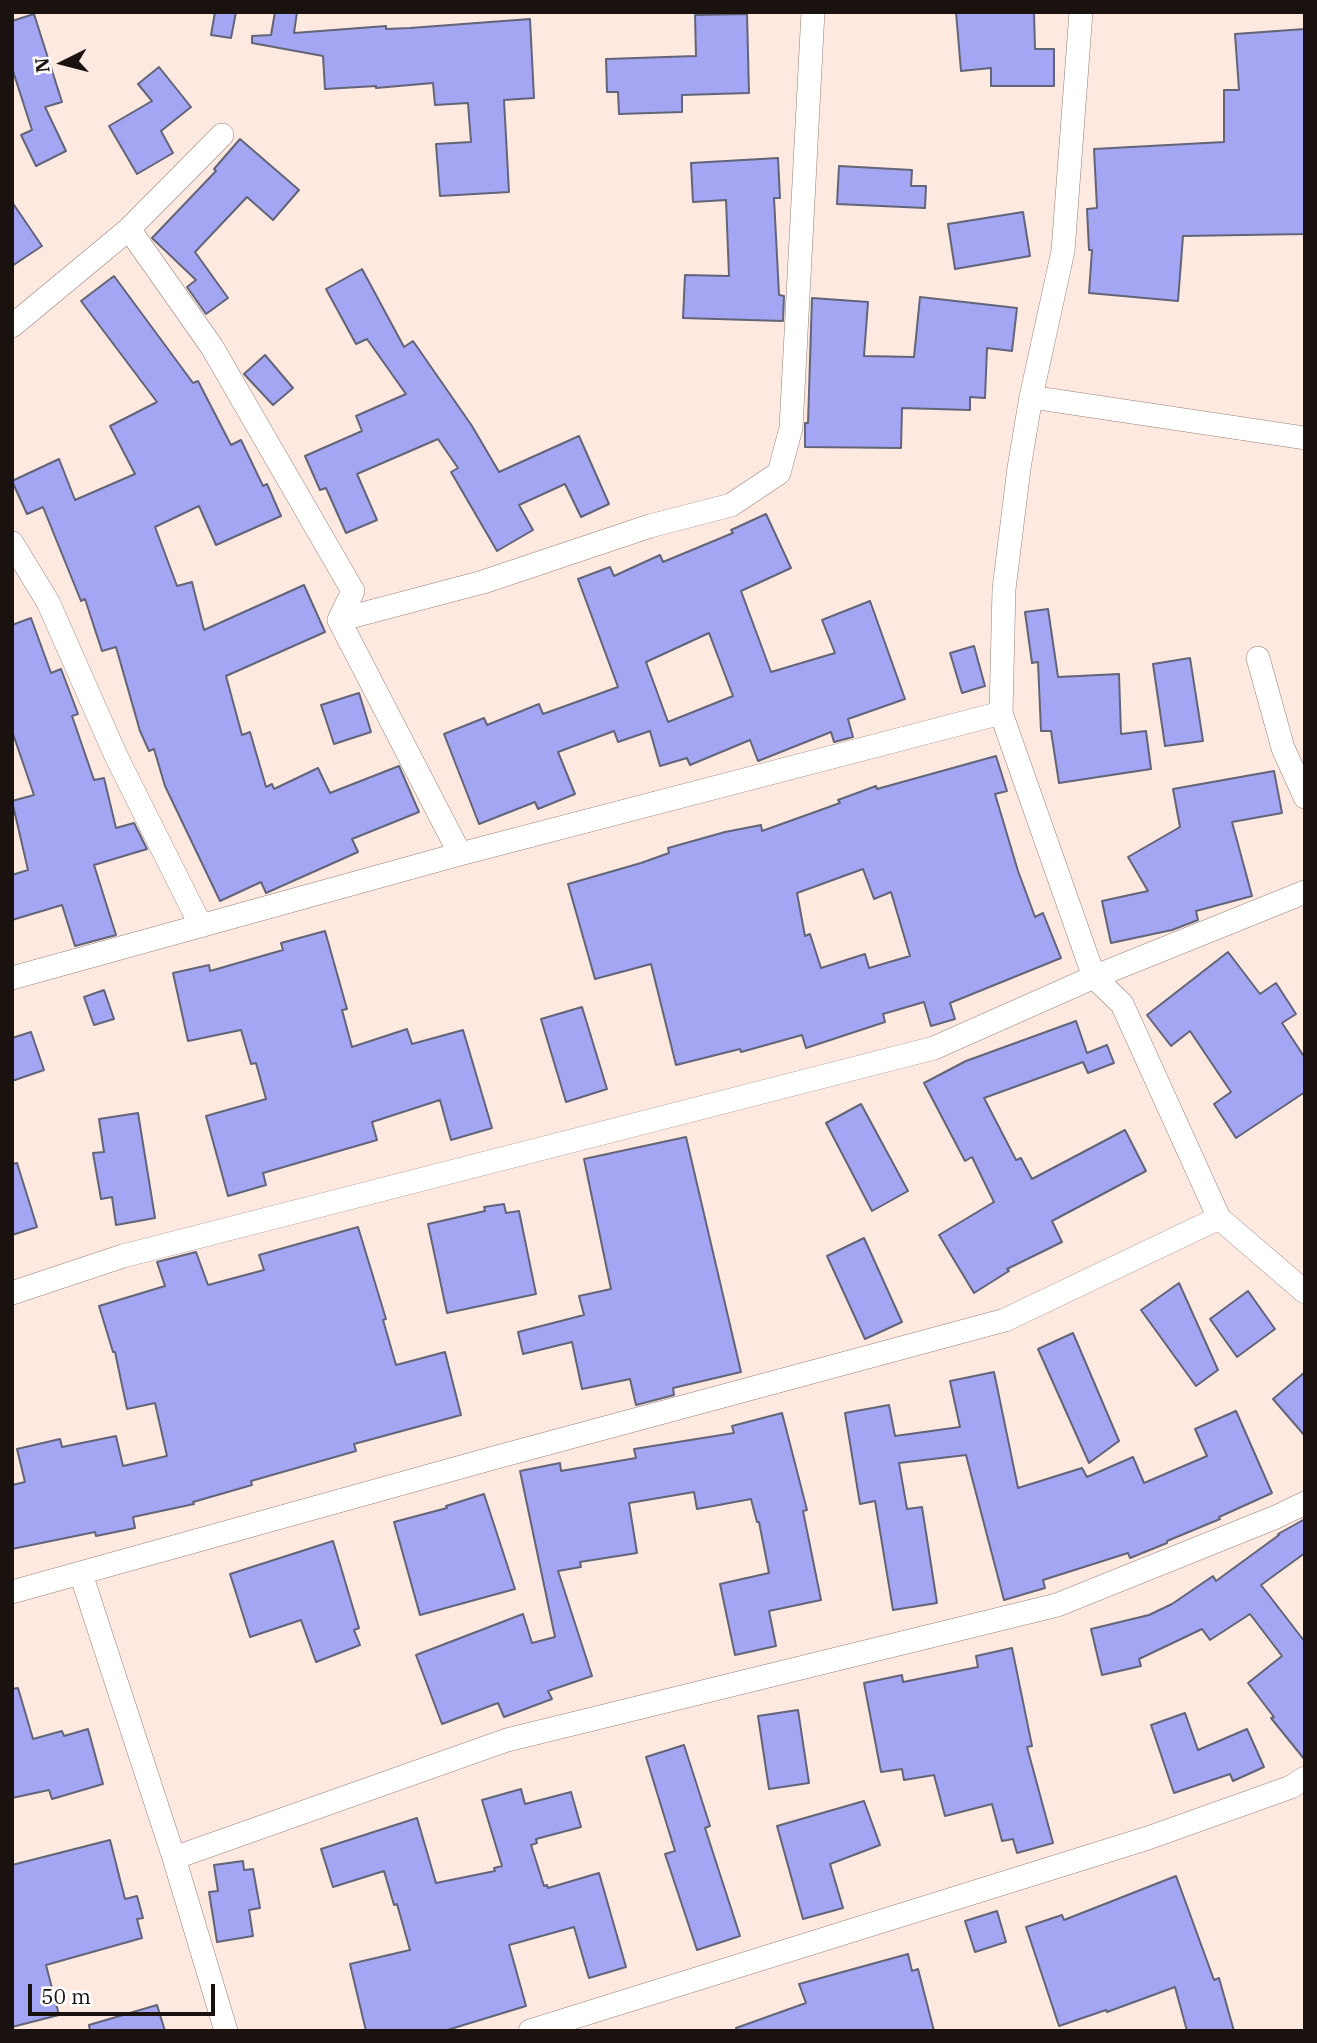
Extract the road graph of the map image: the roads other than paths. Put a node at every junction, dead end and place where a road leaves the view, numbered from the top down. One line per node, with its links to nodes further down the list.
1 (813, 12): 9 (street)
2 (1081, 12): 6 (street)
3 (222, 135): 4 (street)
4 (129, 229): 5 (street); 9 (street)
5 (12, 326)
6 (1031, 397): 7 (street); 11 (street)
7 (1305, 438)
8 (12, 543): 15 (street)
9 (339, 620): 13 (street)
10 (1258, 658): 12 (street)
11 (1002, 713): 13 (street); 16 (street)
12 (1305, 797)
13 (460, 854): 15 (street)
14 (1305, 892): 16 (street)
15 (201, 926): 17 (street)
16 (1094, 977): 18 (street); 20 (street)
17 (12, 978)
18 (1219, 1218): 19 (street); 22 (street)
19 (1305, 1292)
20 (12, 1293)
21 (1305, 1503): 25 (street)
22 (81, 1574): 23 (street); 25 (street)
23 (12, 1592)
24 (1305, 1778): 27 (street)
25 (174, 1858): 26 (street)
26 (226, 2031)
27 (530, 2031)

